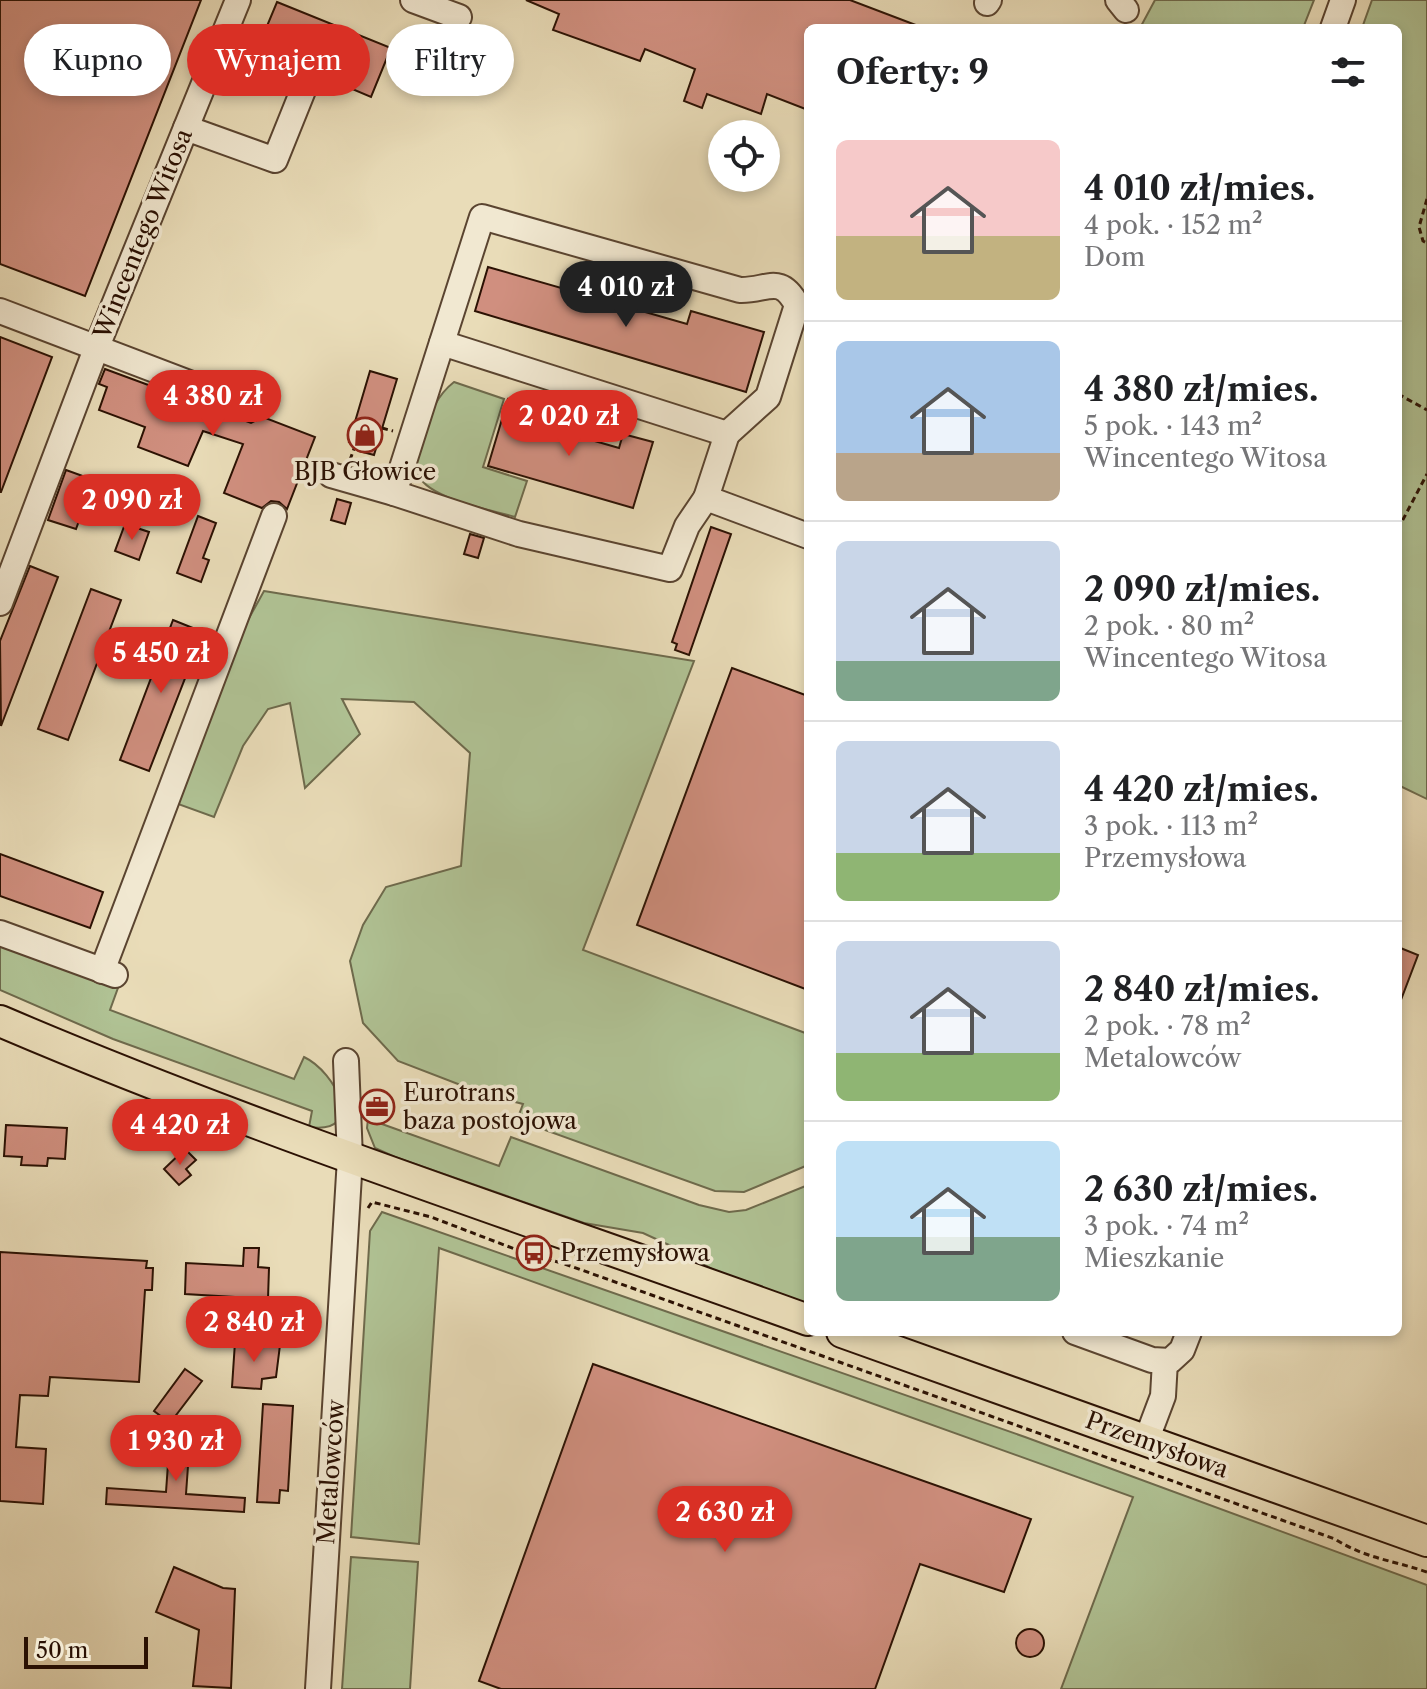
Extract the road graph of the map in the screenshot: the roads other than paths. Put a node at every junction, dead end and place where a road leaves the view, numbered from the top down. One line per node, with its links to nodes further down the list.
1 (238, 0): 7 (street, Wincentego Witosa)
2 (413, 0): 4 (street)
3 (1343, 0): 5 (street)
4 (459, 17)
5 (1334, 24)
6 (301, 96): 7 (street)
7 (186, 128): 10 (street, Wincentego Witosa)
8 (0, 311): 10 (street)
9 (442, 343): 12 (street); 12 (street); 14 (street)
10 (96, 349): 11 (street); 18 (street, Wincentego Witosa)
11 (252, 407)
12 (727, 434): 15 (street)
13 (331, 475): 14 (street)
14 (394, 493): 15 (street)
15 (706, 498): 17 (street)
16 (274, 516): 19 (street)
17 (804, 534)
18 (0, 603)
19 (0, 933)
20 (0, 1021): 22 (main road)
21 (346, 1061): 22 (street, Metalowców)
22 (350, 1158): 23 (main road); 30 (street, Metalowców)
23 (804, 1319)
24 (858, 1336): 28 (main road, Przemysłowa)
25 (1086, 1336): 27 (street)
26 (1187, 1336): 27 (street)
27 (1165, 1361): 28 (street)
28 (1146, 1441): 29 (main road, Przemysłowa)
29 (1427, 1541)
30 (318, 1689)

